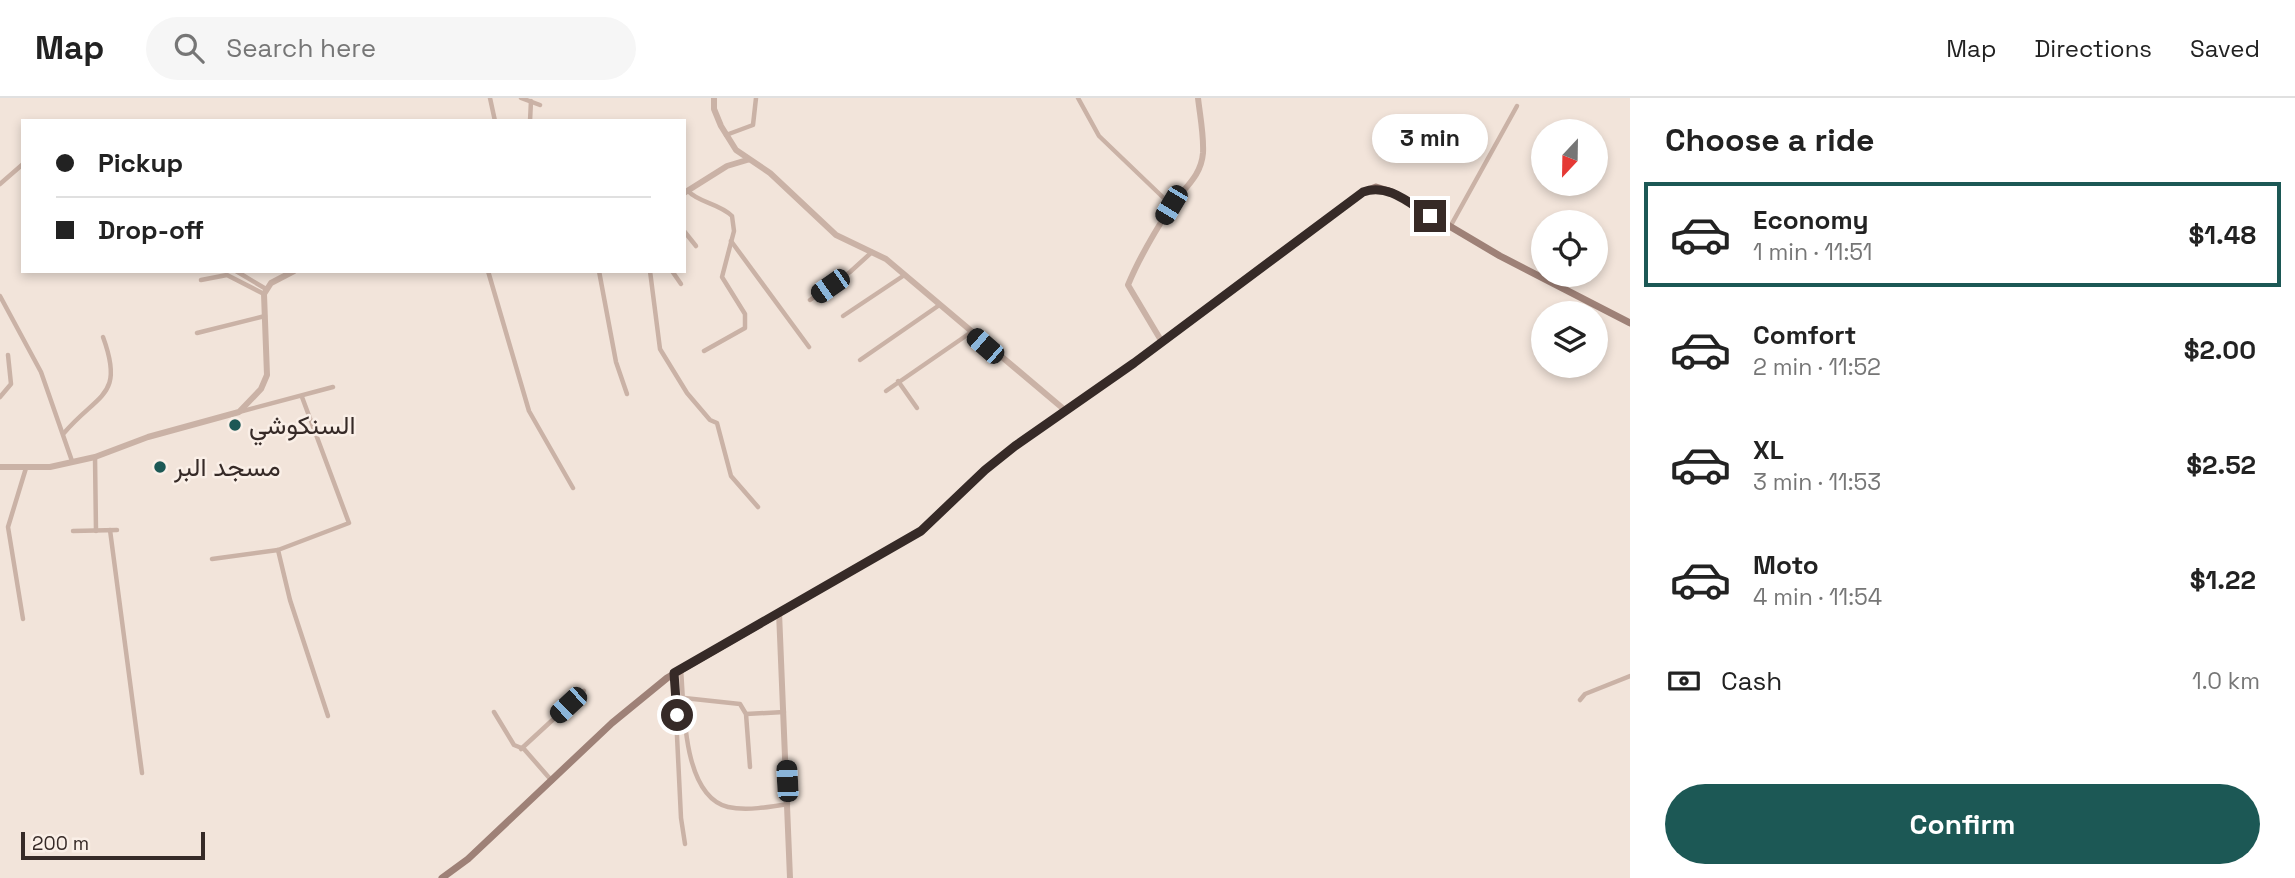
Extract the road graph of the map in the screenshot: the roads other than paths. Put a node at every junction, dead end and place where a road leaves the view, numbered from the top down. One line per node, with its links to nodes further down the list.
1 (490, 98): 10 (street)
2 (521, 98): 7 (street)
3 (713, 98): 12 (street)
4 (756, 98): 12 (street)
5 (1078, 98): 17 (street)
6 (1199, 98): 17 (street)
7 (531, 100): 8 (street); 11 (street)
8 (540, 105)
9 (1517, 106): 18 (street)
10 (495, 119)
11 (530, 119)
12 (726, 135): 13 (street)
13 (747, 160): 16 (street); 22 (street)
14 (21, 166): 15 (street)
15 (0, 184)
16 (686, 192): 20 (street)
17 (1171, 205): 42 (street)
18 (1450, 227): 38 (main road); 42 (main road)
19 (686, 234): 21 (street)
20 (731, 241): 43 (street); 44 (street)
21 (696, 246)
22 (872, 251): 29 (street); 34 (street)
23 (239, 273): 32 (street)
24 (290, 273): 32 (street)
25 (489, 273): 61 (street)
26 (599, 273): 50 (street)
27 (650, 273): 62 (street)
28 (673, 273): 31 (street)
29 (903, 276): 35 (street); 37 (street)
30 (201, 280): 32 (street)
31 (681, 284)
32 (265, 291): 36 (street)
33 (0, 296): 56 (street)
34 (810, 300)
35 (938, 306): 40 (street); 46 (street)
36 (265, 316): 39 (street); 55 (street)
37 (844, 316)
38 (1630, 323)
39 (197, 333)
40 (970, 333): 47 (street); 54 (street)
41 (103, 337): 56 (street)
42 (1162, 342): 54 (main road)
43 (809, 347)
44 (704, 351)
45 (8, 355): 51 (street)
46 (860, 359)
47 (898, 381): 49 (street); 53 (street)
48 (332, 387): 52 (street)
49 (886, 391)
50 (627, 394)
51 (0, 397)
52 (302, 397): 55 (street); 69 (street)
53 (917, 408)
54 (1066, 411): 71 (main road)
55 (239, 412): 57 (street)
56 (64, 433): 58 (street)
57 (95, 457): 58 (street); 66 (street)
58 (72, 461): 60 (street)
59 (0, 467): 60 (street)
60 (26, 468): 68 (street)
61 (573, 488)
62 (758, 507)
63 (110, 530): 64 (street); 66 (street); 85 (street)
64 (117, 530)
65 (73, 531): 66 (street)
66 (96, 531)
67 (0, 533): 68 (street)
68 (8, 534): 72 (street)
69 (278, 550): 70 (street); 82 (street)
70 (212, 559)
71 (779, 612): 73 (main road); 80 (street)
72 (23, 619)
73 (677, 671): 76 (street); 77 (street); 86 (main road)
74 (1630, 676): 78 (street)
75 (583, 691): 83 (street)
76 (676, 697): 77 (street); 88 (street)
77 (684, 700): 81 (street); 87 (street)
78 (1580, 700)
79 (494, 712): 83 (street)
80 (783, 712): 81 (street); 87 (street)
81 (746, 714): 84 (street)
82 (328, 716)
83 (521, 749): 86 (street)
84 (750, 766)
85 (142, 773)
86 (552, 780): 89 (main road)
87 (788, 804): 90 (street)
88 (685, 844)
89 (442, 878)
90 (790, 878)

